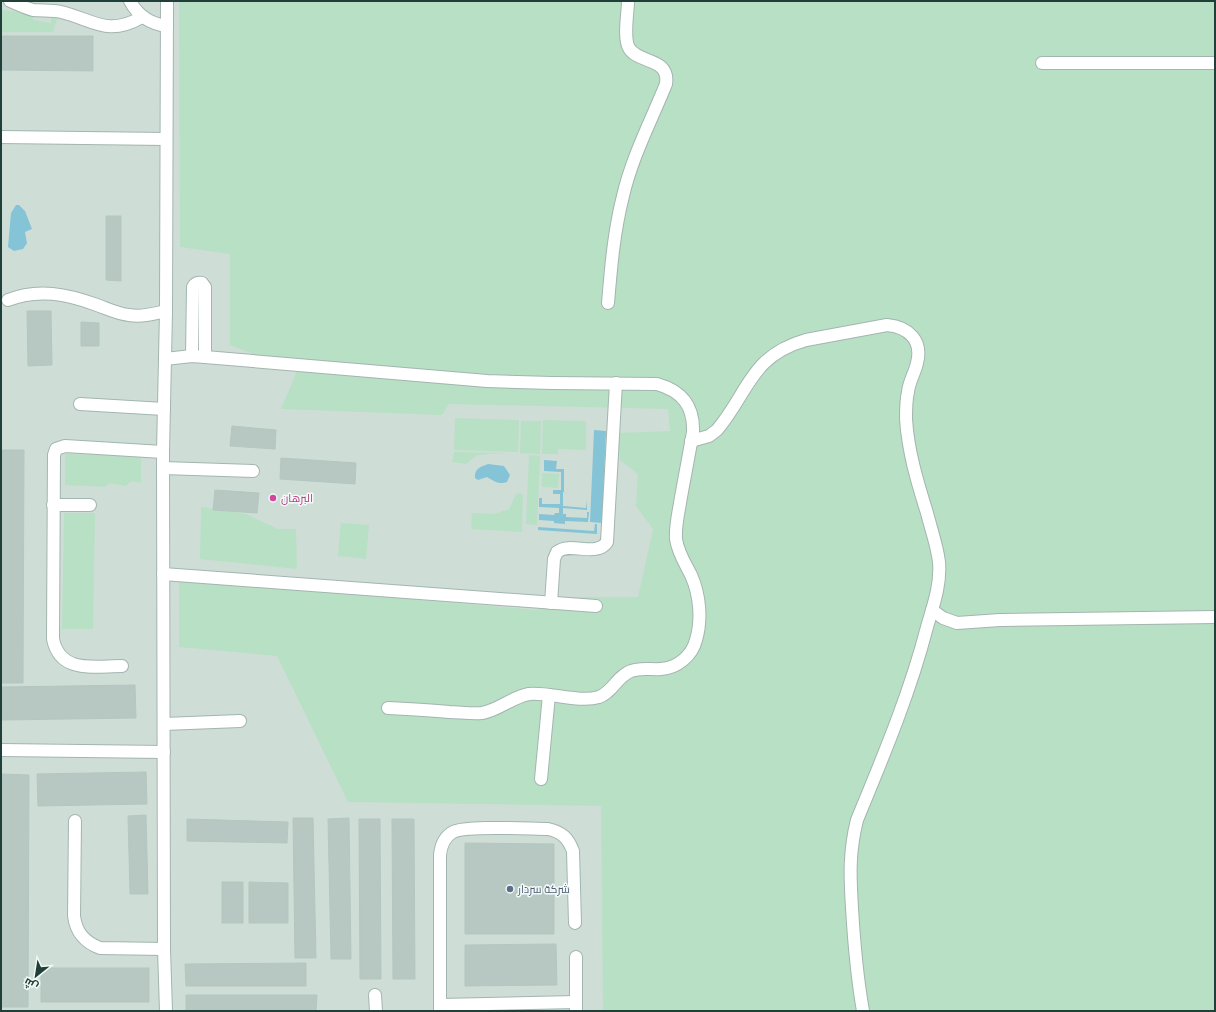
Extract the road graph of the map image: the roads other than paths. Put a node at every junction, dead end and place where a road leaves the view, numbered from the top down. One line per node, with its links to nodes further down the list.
1 (10, 1): 5 (lane)
2 (130, 1): 5 (lane)
3 (167, 1): 6 (lane)
4 (628, 1): 12 (lane)
5 (142, 16): 6 (lane)
6 (167, 26): 10 (lane)
7 (1042, 63): 8 (lane)
8 (1215, 63)
9 (1, 137): 10 (lane)
10 (166, 139): 13 (lane)
11 (8, 300): 13 (lane)
12 (608, 303)
13 (166, 311): 16 (lane)
14 (192, 356): 15 (lane); 15 (lane); 16 (lane)
15 (205, 357): 17 (lane)
16 (165, 359): 19 (lane)
17 (616, 383): 20 (lane); 27 (lane)
18 (80, 404): 19 (lane)
19 (164, 409): 21 (lane)
20 (691, 441): 29 (lane); 32 (lane)
21 (163, 452): 22 (lane); 24 (lane)
22 (164, 468): 23 (lane); 26 (lane)
23 (252, 471)
24 (54, 505): 25 (lane); 31 (lane)
25 (90, 505)
26 (164, 574): 27 (lane); 35 (lane)
27 (551, 603): 28 (lane)
28 (596, 606)
29 (932, 610): 30 (lane); 48 (lane)
30 (1215, 617)
31 (122, 666)
32 (549, 695): 33 (lane); 38 (lane)
33 (388, 708)
34 (240, 721): 35 (lane)
35 (164, 724): 37 (lane)
36 (1, 750): 37 (lane)
37 (164, 752): 41 (lane)
38 (541, 779)
39 (75, 821): 41 (lane)
40 (575, 923): 45 (lane)
41 (164, 949): 46 (lane)
42 (576, 957): 44 (lane)
43 (375, 995): 47 (lane)
44 (576, 1007): 45 (lane)
45 (440, 1008)
46 (166, 1011)
47 (376, 1011)
48 (863, 1011)

